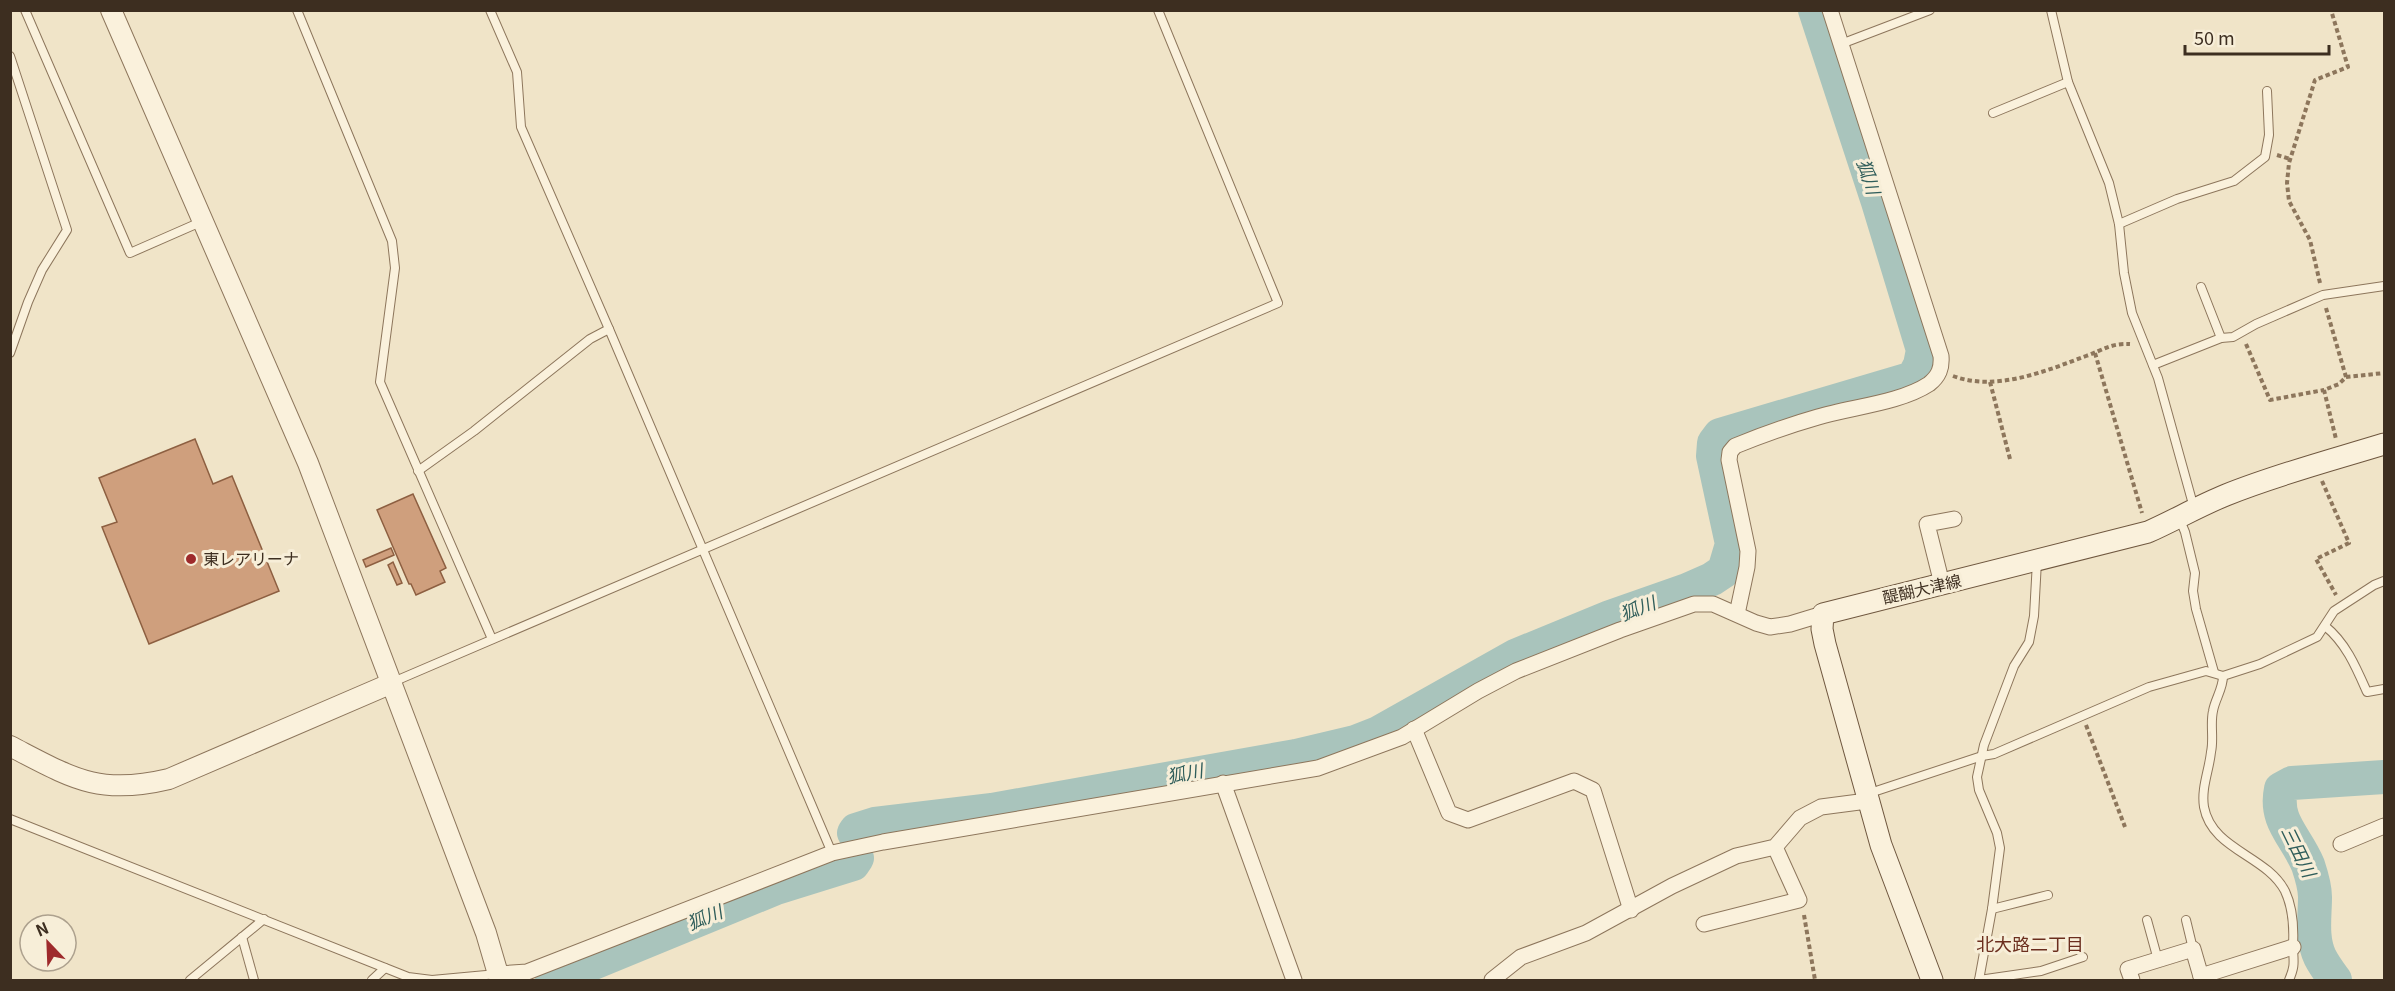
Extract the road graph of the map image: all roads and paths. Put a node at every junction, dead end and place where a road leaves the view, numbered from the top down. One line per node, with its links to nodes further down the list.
1 (26, 10): 15 (lane)
2 (111, 10): 15 (street)
3 (297, 10): 36 (lane)
4 (490, 10): 20 (lane)
5 (1158, 10): 40 (lane)
6 (1830, 10): 10 (street)
7 (1930, 10): 10 (lane)
8 (2051, 10): 12 (lane)
9 (2331, 10): 19 (path)
10 (1841, 44): 27 (street)
11 (10, 56): 24 (lane)
12 (2068, 82): 14 (lane); 16 (lane)
13 (2267, 91): 16 (lane)
14 (1993, 113)
15 (204, 220): 51 (street)
16 (2119, 224): 23 (lane)
17 (2385, 286): 19 (lane)
18 (2201, 288): 22 (lane)
19 (2323, 296): 21 (lane); 29 (path)
20 (609, 329): 36 (lane); 40 (lane)
21 (2241, 333): 22 (lane); 31 (path)
22 (2221, 338): 26 (lane)
23 (2146, 345): 25 (path); 26 (lane)
24 (10, 353)
25 (2095, 353): 30 (path); 39 (path)
26 (2153, 365): 37 (lane)
27 (1942, 368): 30 (path); 45 (street)
28 (2385, 373): 29 (path)
29 (2346, 377): 31 (path)
30 (1989, 382): 34 (path)
31 (2324, 390): 33 (path)
32 (2385, 444): 33 (main road, 醍醐大津線)
33 (2340, 458): 35 (main road, 醍醐大津線)
34 (2010, 459)
35 (2315, 465): 37 (main road, 醍醐大津線); 44 (path)
36 (418, 471): 48 (lane)
37 (2187, 513): 39 (main road, 醍醐大津線); 49 (lane)
38 (1954, 519): 43 (street)
39 (2148, 532): 41 (main road, 醍醐大津線)
40 (702, 550): 48 (lane); 64 (lane)
41 (2037, 561): 43 (main road, 醍醐大津線); 56 (lane)
42 (2385, 580): 44 (lane)
43 (1941, 584): 46 (main road, 醍醐大津線)
44 (2342, 606): 47 (lane)
45 (1737, 614): 46 (street); 54 (street)
46 (1823, 614): 58 (main road)
47 (2325, 626): 50 (lane); 52 (lane)
48 (492, 639): 51 (lane)
49 (2214, 672): 50 (lane); 53 (lane)
50 (2223, 676): 74 (lane)
51 (392, 683): 55 (street); 79 (street)
52 (2385, 689)
53 (2082, 716): 56 (lane); 61 (path)
54 (1414, 729): 57 (street); 68 (street)
55 (10, 746)
56 (1982, 756): 58 (lane); 67 (lane)
57 (1223, 783): 64 (street); 86 (street)
58 (1866, 798): 63 (street); 89 (main road)
59 (10, 819): 69 (lane)
60 (2385, 826): 62 (street)
61 (2125, 827)
62 (2341, 844)
63 (1775, 847): 66 (street); 68 (street)
64 (832, 853): 79 (street)
65 (2048, 895): 67 (lane)
66 (1799, 900): 72 (street); 88 (path)
67 (1992, 909): 82 (lane)
68 (1631, 910): 87 (street)
69 (264, 919): 73 (lane); 78 (lane)
70 (2147, 920): 77 (lane)
71 (2186, 920): 75 (lane)
72 (1704, 924)
73 (242, 937): 83 (lane); 84 (lane)
74 (2293, 947): 80 (street); 91 (lane)
75 (2193, 949): 77 (street); 80 (street)
76 (2083, 957): 82 (lane)
77 (2158, 960): 90 (street)
78 (385, 968): 81 (lane); 85 (lane)
79 (499, 977): 81 (lane)
80 (2202, 978)
81 (407, 979)
82 (1979, 980)
83 (190, 981)
84 (254, 981)
85 (372, 981)
86 (1294, 981)
87 (1492, 981)
88 (1815, 981)
89 (1932, 981)
90 (2132, 981)
91 (2289, 981)

